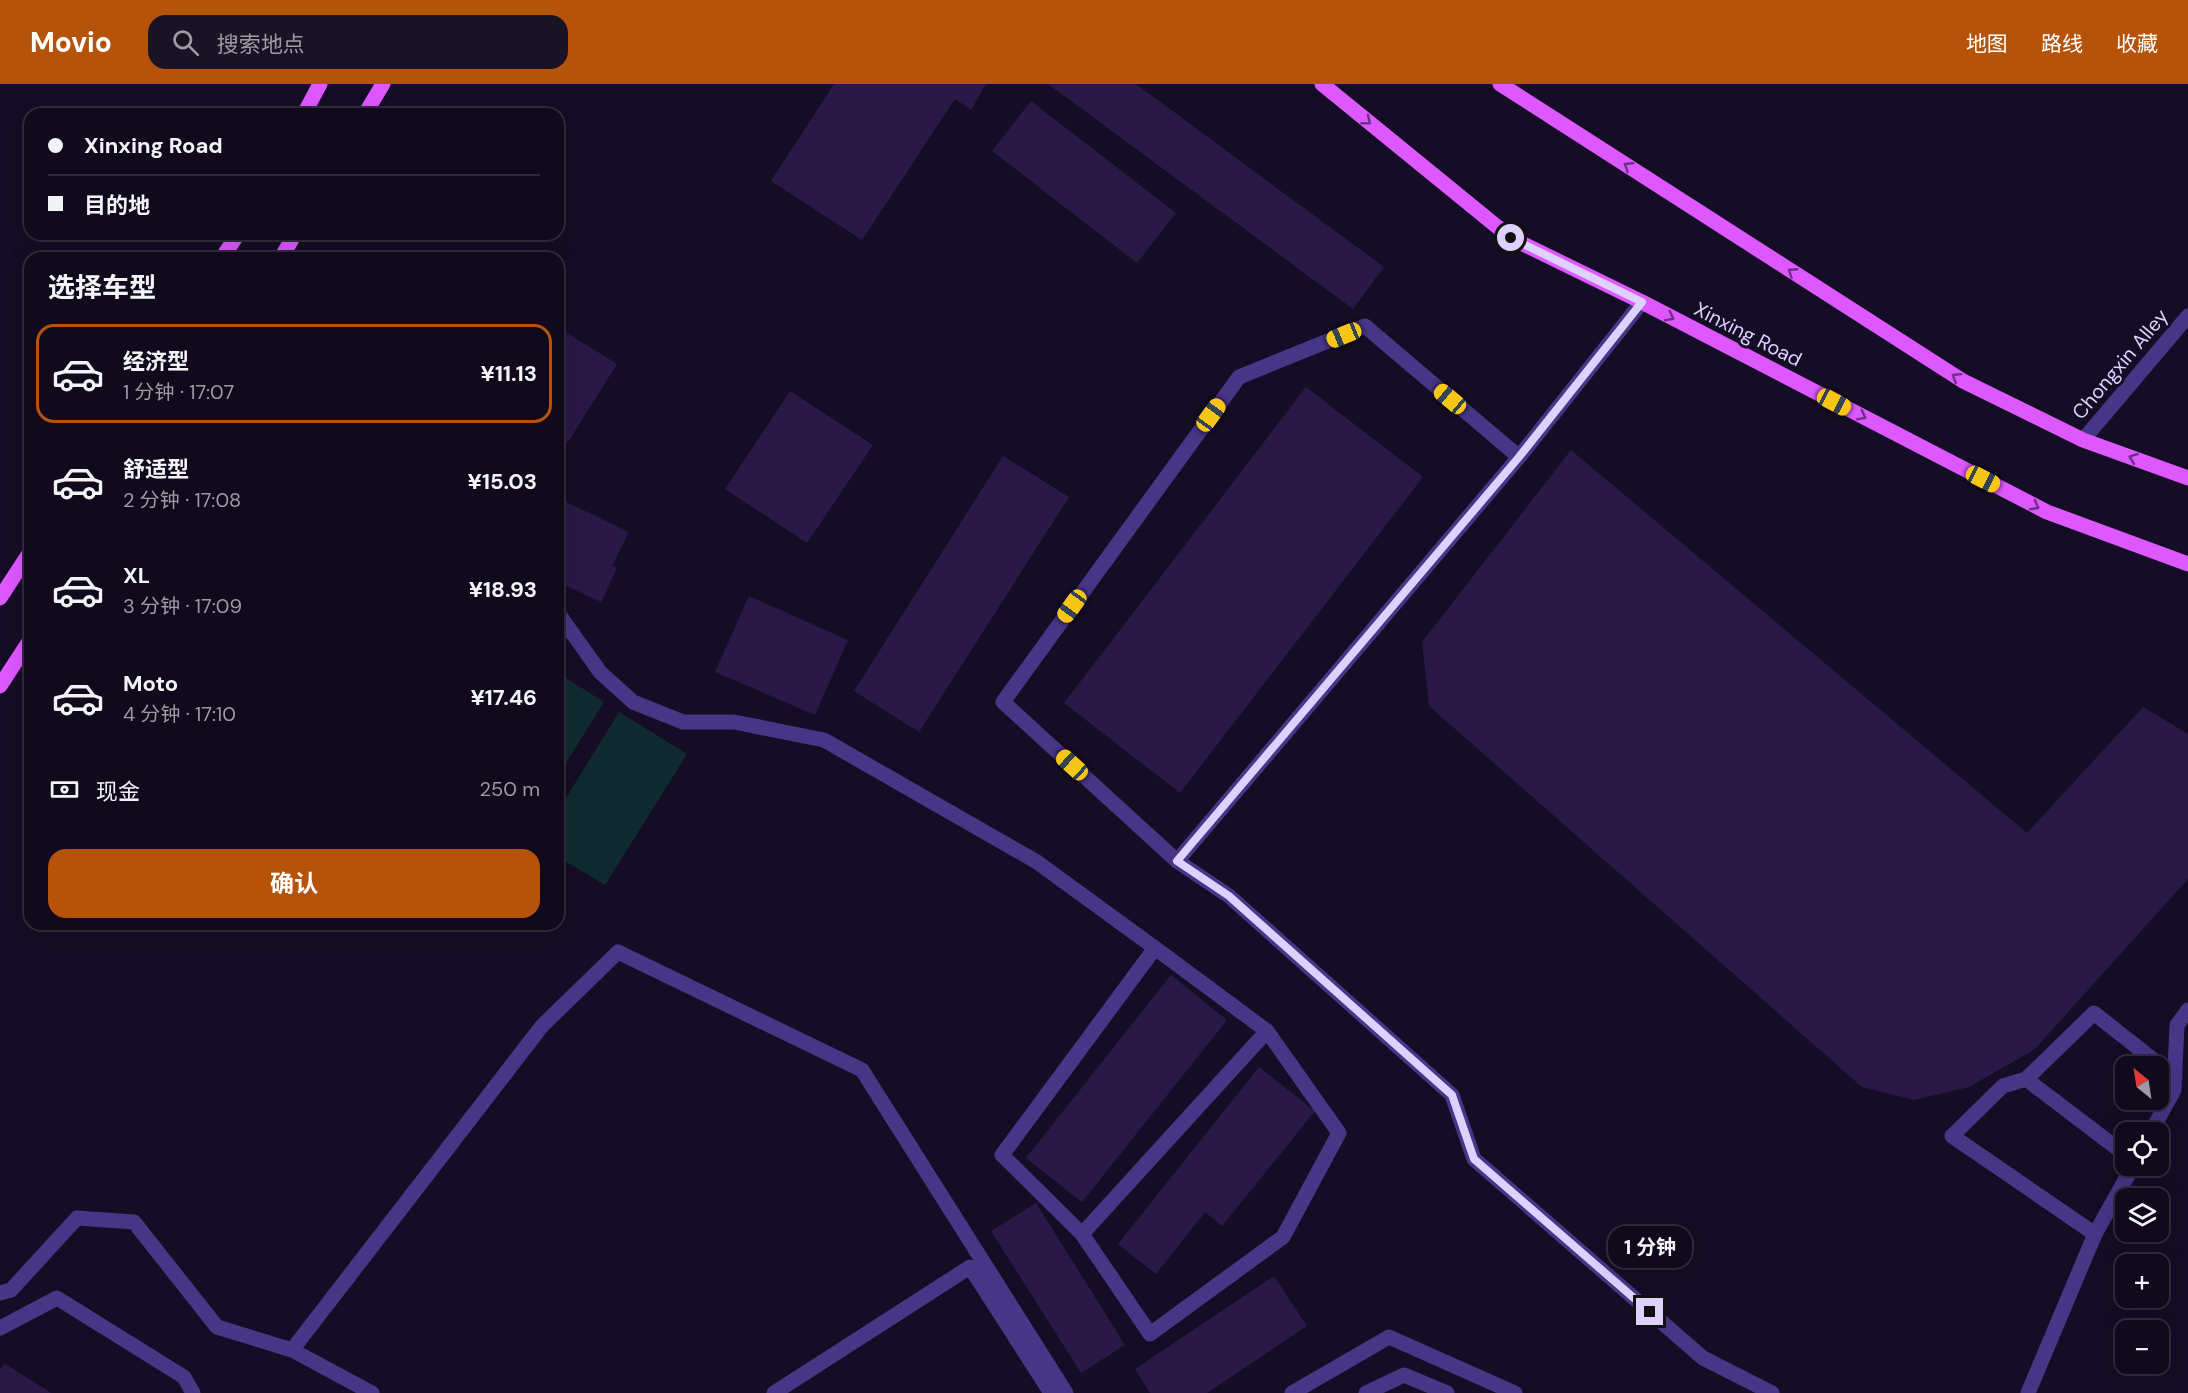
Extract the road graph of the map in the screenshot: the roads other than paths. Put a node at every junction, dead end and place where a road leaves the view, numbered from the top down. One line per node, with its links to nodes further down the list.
1 (320, 84): 5 (main road)
2 (383, 84): 6 (main road)
3 (1322, 84): 7 (main road, Xinxing Road, one-way to 7)
4 (1500, 84): 9 (main road, one-way to 4)
5 (307, 108)
6 (369, 108)
7 (1642, 302): 10 (street); 13 (main road, Xinxing Road, one-way to 13)
8 (2188, 316): 9 (street, Chongxin Alley)
9 (2083, 440): 11 (main road, one-way to 9)
10 (1519, 457): 18 (street); 18 (street)
11 (2188, 478)
12 (24, 561): 14 (main road)
13 (2188, 564)
14 (0, 598)
15 (564, 621): 19 (street)
16 (24, 649): 17 (main road)
17 (0, 686)
18 (1177, 861): 41 (street)
19 (1155, 948): 21 (street); 27 (street)
20 (2188, 1010): 22 (street)
21 (1267, 1031): 27 (street); 27 (street)
22 (2175, 1077): 23 (street); 24 (street)
23 (2026, 1079): 25 (street); 28 (street)
24 (2156, 1122)
25 (2115, 1147)
26 (2128, 1176): 28 (street)
27 (1082, 1234)
28 (2096, 1234): 42 (street)
29 (0, 1293): 31 (street)
30 (0, 1328): 32 (street)
31 (292, 1350): 33 (street); 36 (street)
32 (193, 1393)
33 (372, 1393)
34 (774, 1393): 35 (street)
35 (1051, 1393)
36 (1066, 1393)
37 (1292, 1393): 40 (street)
38 (1366, 1393): 39 (street)
39 (1447, 1393)
40 (1515, 1393)
41 (1772, 1393)
42 (2028, 1393)

